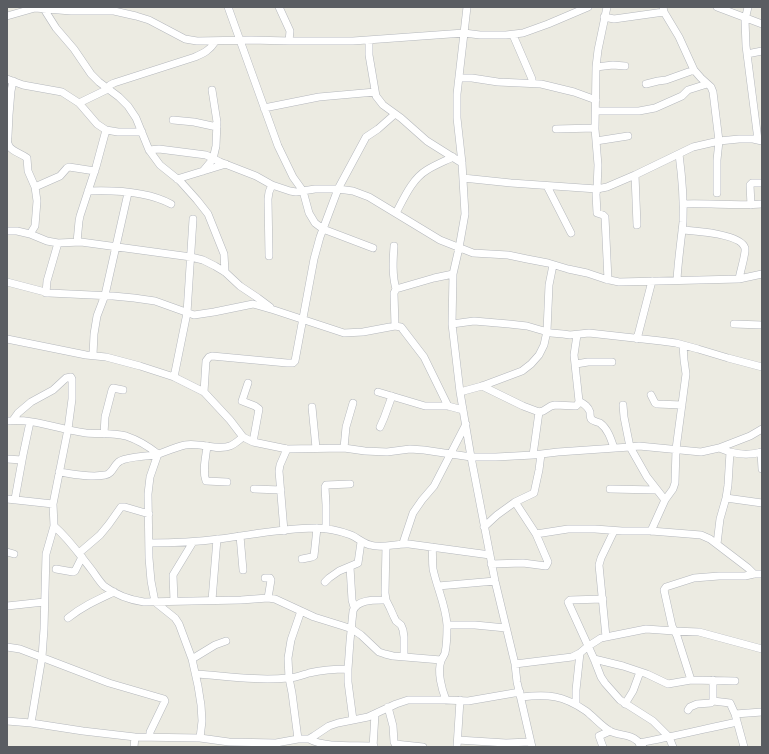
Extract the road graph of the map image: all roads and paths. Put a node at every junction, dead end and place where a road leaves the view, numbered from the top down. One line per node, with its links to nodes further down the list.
1 (228, 7): 19 (street)
2 (279, 7): 20 (street)
3 (467, 7): 16 (street)
4 (607, 7): 13 (street)
5 (716, 7): 14 (street)
6 (748, 7): 14 (street)
7 (34, 8): 9 (street); 12 (street)
8 (586, 8): 17 (street)
9 (44, 9): 10 (street); 32 (street)
10 (97, 9): 21 (street)
11 (663, 9): 13 (street); 26 (street)
12 (7, 16)
13 (604, 17): 25 (street)
14 (746, 18): 15 (street); 23 (street)
15 (762, 24)
16 (464, 32): 17 (street); 18 (street); 27 (street)
17 (513, 35): 29 (street)
18 (369, 40): 20 (street); 34 (street)
19 (240, 41): 20 (street); 21 (street); 37 (street)
20 (289, 41)
21 (215, 42): 32 (street)
22 (762, 51): 23 (street)
23 (747, 54): 41 (street)
24 (625, 66): 25 (street)
25 (596, 67): 35 (street)
26 (694, 70): 30 (street); 31 (street)
27 (459, 78): 29 (street); 56 (street)
28 (10, 80): 36 (street); 40 (street)
29 (532, 83): 35 (street)
30 (646, 84)
31 (707, 84): 38 (street); 51 (street)
32 (108, 88): 36 (street); 47 (street)
33 (212, 90): 43 (street)
34 (375, 92): 37 (street); 39 (street)
35 (596, 100): 38 (street)
36 (79, 103): 46 (street)
37 (264, 108): 70 (street)
38 (596, 110): 45 (street)
39 (395, 114): 54 (street); 67 (street)
40 (8, 116): 66 (street)
41 (759, 117): 49 (street)
42 (174, 120): 43 (street)
43 (217, 127): 55 (street)
44 (556, 128): 45 (street)
45 (595, 128): 50 (street)
46 (106, 130): 47 (street); 58 (street)
47 (142, 132): 52 (street)
48 (628, 136): 50 (street)
49 (760, 140): 51 (street)
50 (596, 141): 68 (street)
51 (719, 141): 53 (street); 72 (street)
52 (149, 150): 55 (street); 62 (street)
53 (679, 154): 60 (street); 74 (street)
54 (453, 158): 56 (street); 77 (street)
55 (213, 159): 57 (street); 59 (street)
56 (462, 163): 61 (street)
57 (226, 164): 59 (street); 64 (street)
58 (95, 171): 66 (street); 69 (street)
59 (203, 171): 62 (street)
60 (635, 175): 68 (street); 79 (street)
61 (463, 178): 65 (street); 90 (street)
62 (177, 179): 94 (street)
63 (762, 183): 76 (street)
64 (272, 185): 70 (street); 91 (street)
65 (547, 186): 68 (street); 83 (street)
66 (35, 187): 84 (street)
67 (338, 189): 70 (street); 77 (street); 80 (street)
68 (597, 189): 98 (street)
69 (88, 191): 71 (street); 85 (street)
70 (303, 191): 80 (street)
71 (128, 193): 73 (street); 87 (street)
72 (716, 193)
73 (171, 204)
74 (683, 204): 76 (street); 81 (street)
75 (762, 204): 76 (street)
76 (751, 205)
77 (396, 213): 90 (street)
78 (193, 219): 92 (street)
79 (637, 225)
80 (322, 229): 89 (street); 107 (street)
81 (682, 230): 97 (street); 99 (street)
82 (7, 231): 84 (street)
83 (571, 233)
84 (30, 234): 86 (street)
85 (77, 242): 86 (street); 87 (street)
86 (58, 243): 103 (street)
87 (116, 246): 92 (street); 104 (street)
88 (394, 246): 102 (street)
89 (373, 248)
90 (459, 248): 93 (street); 95 (street)
91 (269, 256)
92 (192, 257): 94 (street); 106 (street)
93 (553, 265): 98 (street); 112 (street)
94 (225, 272): 105 (street)
95 (453, 274): 102 (street); 108 (street)
96 (762, 274): 97 (street)
97 (739, 278): 99 (street)
98 (608, 280): 100 (street)
99 (677, 280): 100 (street)
100 (652, 281): 114 (street)
101 (7, 282): 103 (street)
102 (396, 289): 111 (street)
103 (46, 293): 104 (street)
104 (105, 295): 106 (street); 117 (street)
105 (274, 310): 106 (street); 107 (street)
106 (187, 312): 121 (street)
107 (302, 320): 111 (street); 125 (street)
108 (452, 324): 112 (street); 127 (street)
109 (734, 324): 110 (street)
110 (762, 325)
111 (395, 326): 134 (street)
112 (547, 331): 113 (street); 123 (street)
113 (577, 334): 114 (street); 119 (street)
114 (637, 338): 116 (street)
115 (7, 339): 117 (street)
116 (683, 345): 120 (street); 133 (street)
117 (93, 355): 121 (street)
118 (612, 362): 119 (street)
119 (576, 364): 130 (street)
120 (762, 367)
121 (174, 377): 125 (street)
122 (248, 383): 146 (street)
123 (482, 386): 127 (street); 137 (street)
124 (123, 390): 144 (street)
125 (204, 392): 145 (street)
126 (378, 392): 129 (street)
127 (460, 392): 136 (street)
128 (651, 395): 133 (street)
129 (392, 396): 134 (street); 141 (street)
130 (579, 401): 137 (street); 151 (street)
131 (353, 403): 150 (street)
132 (623, 405): 148 (street)
133 (682, 405): 154 (street)
134 (448, 406): 136 (street)
135 (312, 407): 149 (street)
136 (463, 410): 140 (street)
137 (539, 412): 160 (street)
138 (10, 420): 139 (street); 142 (street)
139 (30, 422): 142 (street); 163 (street)
140 (466, 424): 158 (street); 161 (street)
141 (380, 427)
142 (68, 429): 144 (street); 165 (street)
143 (762, 429): 152 (street)
144 (104, 434): 157 (street)
145 (243, 437): 146 (street); 147 (street)
146 (253, 442): 153 (street)
147 (207, 446): 157 (street); 166 (street)
148 (630, 447): 151 (street); 154 (street); 171 (street)
149 (316, 448): 150 (street); 153 (street)
150 (344, 448): 158 (street)
151 (614, 448): 159 (street)
152 (718, 448): 154 (street); 155 (street)
153 (287, 449): 170 (street)
154 (676, 449): 175 (street)
155 (730, 452): 156 (street); 172 (street)
156 (761, 452): 164 (street)
157 (158, 454): 165 (street); 179 (street)
158 (450, 454): 161 (street); 193 (street)
159 (541, 454): 160 (street); 176 (street)
160 (533, 455): 161 (street)
161 (471, 457): 181 (street)
162 (7, 459): 163 (street)
163 (22, 460): 174 (street)
164 (762, 468)
165 (59, 472): 178 (street)
166 (227, 482)
167 (350, 484): 183 (street)
168 (254, 489): 170 (street)
169 (610, 489): 171 (street)
170 (281, 490): 184 (street)
171 (657, 490): 175 (street)
172 (726, 498): 177 (street); 194 (street)
173 (7, 499): 174 (street)
174 (15, 500): 178 (street)
175 (665, 500): 186 (street)
176 (515, 502): 181 (street); 187 (street)
177 (762, 503)
178 (53, 504): 180 (street)
179 (149, 514): 192 (street); 197 (street)
180 (54, 526): 197 (street); 215 (street)
181 (484, 527): 198 (street)
182 (317, 528): 183 (street); 184 (street); 199 (street)
183 (326, 529): 191 (street)
184 (284, 530): 188 (street)
185 (614, 530): 186 (street); 187 (street); 211 (street)
186 (651, 531): 194 (street)
187 (536, 534): 200 (street)
188 (240, 536): 189 (street); 203 (street)
189 (217, 539): 190 (street); 212 (street)
190 (193, 542): 192 (street); 214 (street)
191 (361, 542): 195 (street); 201 (street)
192 (149, 543): 216 (street)
193 (403, 543): 195 (street); 196 (street)
194 (717, 544): 204 (street)
195 (386, 546): 213 (street)
196 (432, 547): 198 (street); 208 (street)
197 (80, 555): 202 (street); 209 (street)
198 (490, 555): 200 (street)
199 (302, 559)
200 (491, 564): 206 (street)
201 (350, 567): 207 (street); 218 (street)
202 (56, 569)
203 (243, 570)
204 (758, 574): 224 (street)
205 (265, 578): 210 (street)
206 (495, 581): 208 (street); 222 (street)
207 (325, 582)
208 (438, 586): 221 (street)
209 (114, 592): 216 (street); 220 (street)
210 (268, 598): 212 (street); 219 (street)
211 (603, 599): 225 (street); 228 (street)
212 (212, 600): 214 (street)
213 (386, 600): 218 (street); 232 (street)
214 (174, 601): 216 (street)
215 (44, 602): 217 (street); 231 (street)
216 (155, 602): 233 (street)
217 (7, 606)
218 (354, 607): 223 (street)
219 (300, 611): 223 (street); 240 (street)
220 (68, 618)
221 (447, 625): 222 (street); 235 (street)
222 (506, 628): 236 (street)
223 (352, 630): 232 (street); 237 (street)
224 (674, 631): 225 (street); 229 (street); 241 (street)
225 (606, 637): 228 (street)
226 (226, 641): 233 (street)
227 (7, 646): 231 (street)
228 (587, 647): 230 (street); 234 (street)
229 (762, 649)
230 (580, 653): 236 (street); 248 (street)
231 (42, 657): 258 (street); 261 (street)
232 (404, 657): 235 (street)
233 (192, 659): 239 (street)
234 (594, 659): 238 (street); 249 (street)
235 (441, 660): 245 (street)
236 (514, 664): 244 (street)
237 (348, 669): 240 (street); 255 (street)
238 (640, 672): 241 (street); 249 (street)
239 (196, 674): 240 (street); 263 (street)
240 (290, 678): 264 (street)
241 (691, 680): 242 (street)
242 (712, 680): 243 (street); 247 (street)
243 (735, 681)
244 (520, 694): 246 (street); 248 (street); 267 (street)
245 (446, 700): 246 (street); 250 (street)
246 (460, 700): 266 (street)
247 (713, 701): 251 (street); 254 (street)
248 (576, 704): 259 (street)
249 (625, 704): 262 (street)
250 (388, 707): 253 (street); 273 (street)
251 (688, 710)
252 (762, 712): 254 (street)
253 (375, 714): 255 (street); 272 (street)
254 (735, 714): 257 (street)
255 (353, 720): 265 (street)
256 (7, 721): 258 (street)
257 (737, 722): 262 (street); 276 (street)
258 (32, 723): 260 (street)
259 (610, 731): 269 (street); 274 (street)
260 (134, 737): 261 (street); 271 (street)
261 (150, 737): 263 (street)
262 (669, 737): 269 (street); 275 (street)
263 (200, 738): 268 (street)
264 (298, 739): 265 (street); 268 (street)
265 (309, 739): 270 (street)
266 (457, 744): 267 (street)
267 (531, 744)
268 (276, 745)
269 (641, 745)
270 (334, 746): 272 (street)
271 (134, 747)
272 (374, 747)
273 (423, 747)
274 (603, 747)
275 (673, 747)
276 (744, 747)

